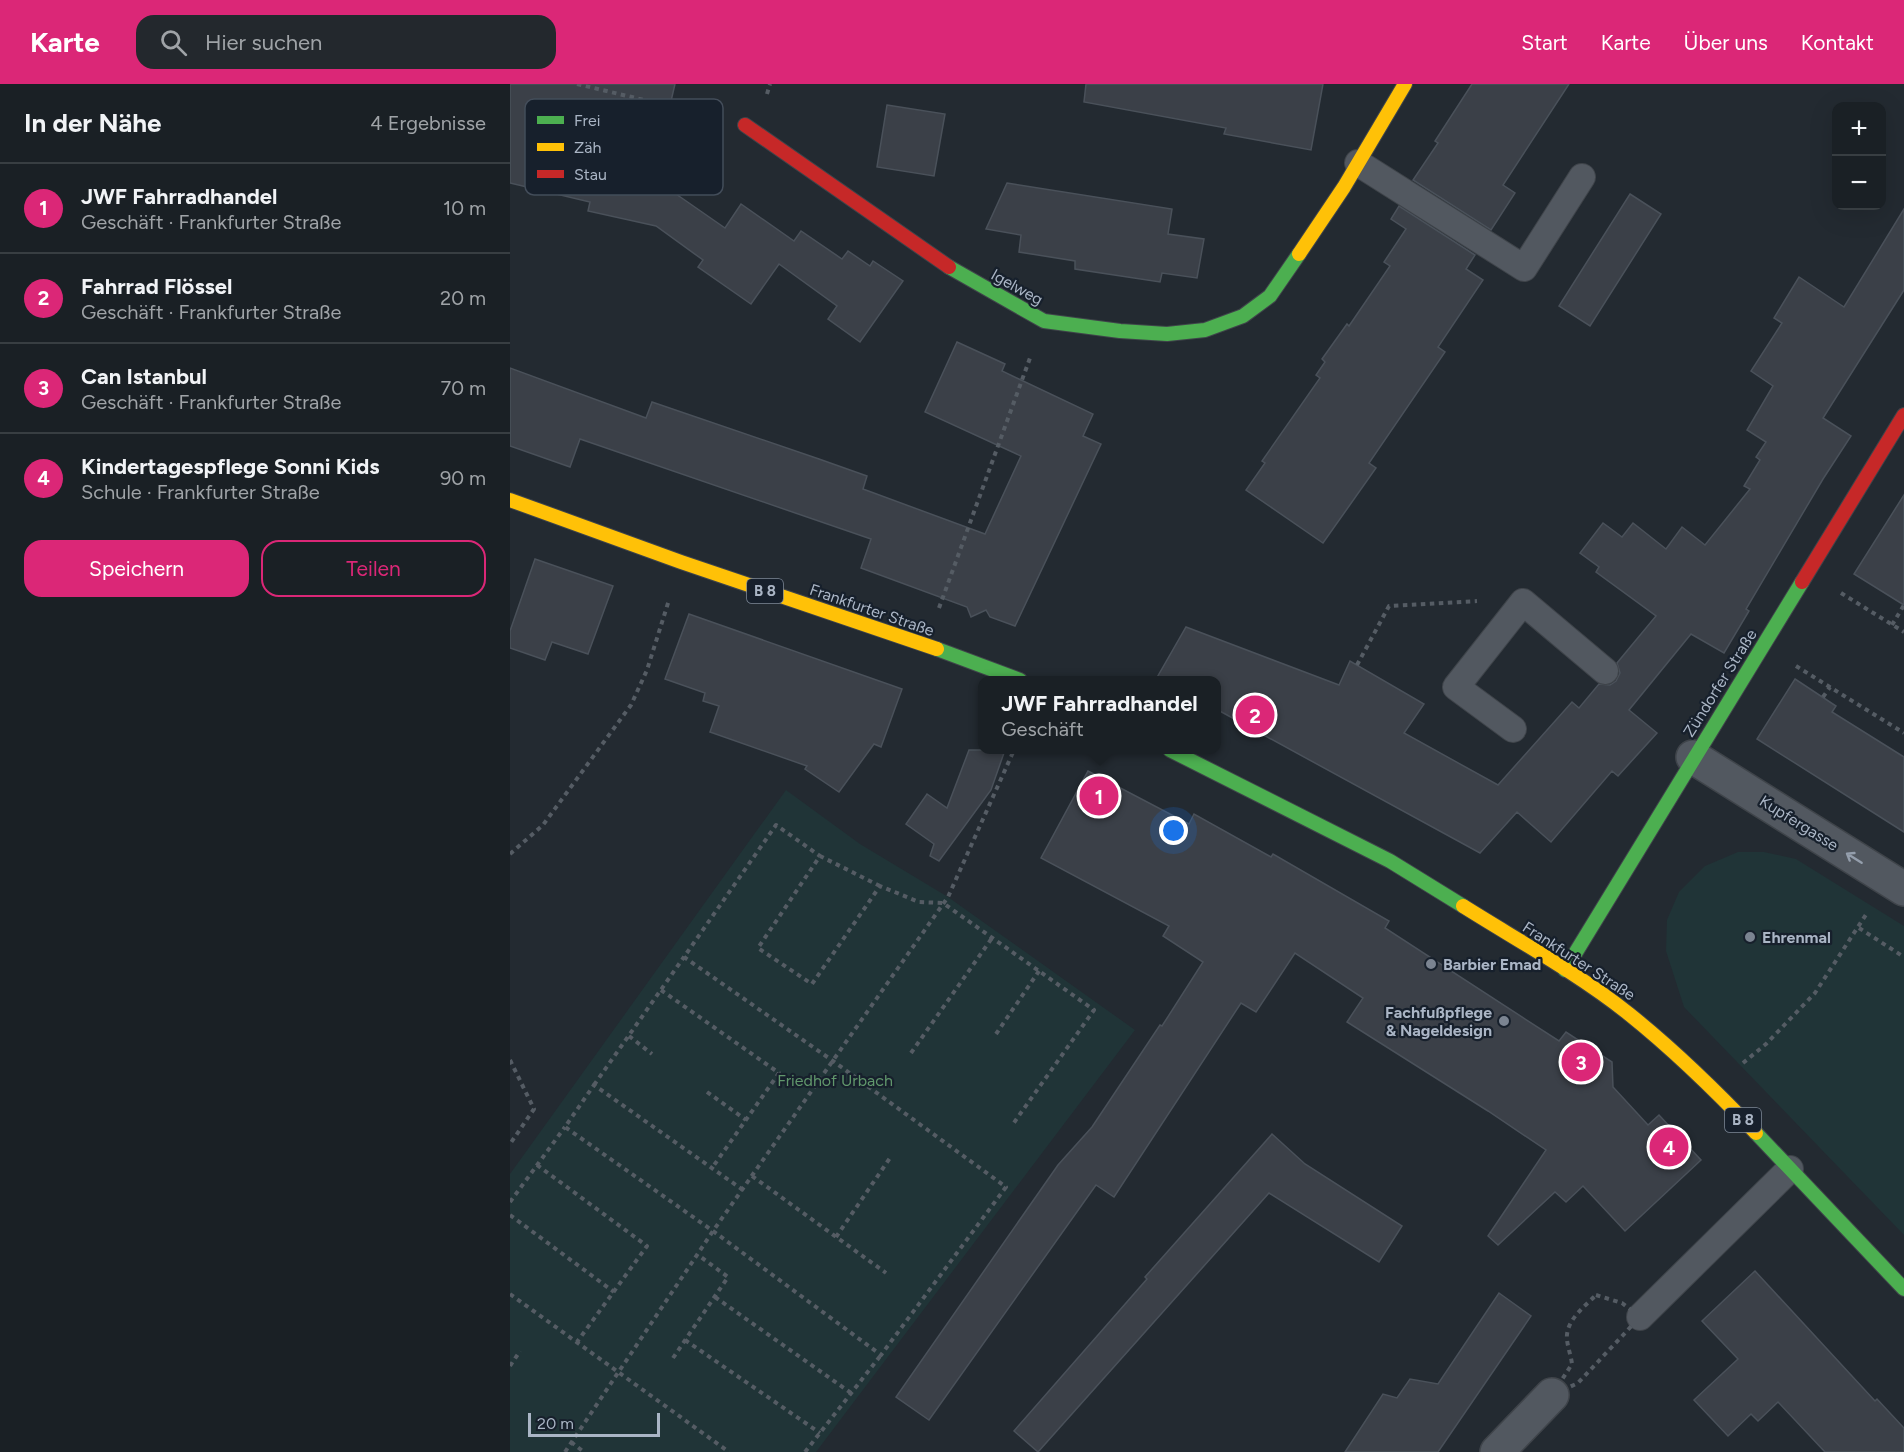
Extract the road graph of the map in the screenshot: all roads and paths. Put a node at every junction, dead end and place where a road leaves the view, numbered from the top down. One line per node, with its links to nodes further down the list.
1 (576, 84): 3 (path)
2 (1405, 84): 6 (street, Igelweg)
3 (639, 99)
4 (723, 119): 5 (path)
5 (745, 124): 8 (street, Igelweg)
6 (1359, 163): 7 (lane); 8 (street, Igelweg)
7 (1582, 177)
8 (1044, 321): 17 (path)
9 (1904, 415): 12 (street, Zündorfer Straße)
10 (510, 500): 11 (street, Frankfurter Straße / B 8)
11 (681, 562): 17 (street, Frankfurter Straße / B 8); 29 (path)
12 (1807, 572): 15 (path); 18 (street, Zündorfer Straße)
13 (1523, 602): 19 (path); 20 (lane); 24 (lane)
14 (1904, 605): 15 (path)
15 (1892, 625): 16 (path)
16 (1904, 632)
17 (926, 645): 21 (street, Frankfurter Straße / B 8)
18 (1762, 646): 22 (path); 28 (street, Zündorfer Straße)
19 (1357, 665)
20 (1605, 672)
21 (1007, 676)
22 (1830, 687): 23 (path); 25 (path)
23 (1823, 697)
24 (1513, 729)
25 (1904, 733)
26 (1012, 754): 33 (path)
27 (1178, 754): 38 (street, Frankfurter Straße / B 8)
28 (1694, 757): 31 (street, Kupfergasse, one-way to 28); 38 (street, Zündorfer Straße)
29 (510, 854)
30 (820, 856): 32 (path); 32 (path); 36 (path)
31 (1895, 884): 34 (path)
32 (880, 886): 33 (path)
33 (943, 903): 35 (path); 46 (path)
34 (1859, 928): 37 (path); 47 (path)
35 (992, 938): 39 (path); 44 (path)
36 (684, 957): 40 (path); 46 (path)
37 (1904, 957)
38 (1565, 970): 57 (street, Frankfurter Straße / B 8)
39 (1039, 971): 41 (path); 51 (path)
40 (661, 990): 42 (path); 50 (path)
41 (996, 1034)
42 (628, 1036): 43 (path); 48 (path)
43 (652, 1053)
44 (911, 1053)
45 (510, 1060): 53 (path)
46 (833, 1061): 58 (path); 74 (path)
47 (1745, 1062)
48 (594, 1085): 52 (path); 56 (path)
49 (707, 1092): 50 (path)
50 (746, 1120): 56 (path)
51 (1013, 1124)
52 (565, 1127): 55 (path); 62 (path)
53 (510, 1144)
54 (890, 1158): 63 (path)
55 (537, 1165): 60 (path); 67 (path)
56 (712, 1168): 59 (path)
57 (1790, 1169): 66 (street, Frankfurter Straße / B 8); 70 (lane)
58 (752, 1176): 59 (path); 63 (path)
59 (743, 1190): 62 (path)
60 (510, 1202)
61 (510, 1215): 67 (path)
62 (713, 1231): 64 (path); 74 (path)
63 (836, 1237): 65 (path)
64 (698, 1255): 69 (path); 77 (path)
65 (886, 1274)
66 (1904, 1288)
67 (614, 1292): 72 (path)
68 (510, 1294): 72 (path)
69 (715, 1297): 71 (path); 79 (path)
70 (1633, 1325): 78 (path); 78 (path)
71 (685, 1340): 75 (path); 80 (path)
72 (577, 1342): 77 (path)
73 (520, 1351): 76 (path)
74 (881, 1355): 79 (path)
75 (673, 1358)
76 (510, 1366)
77 (619, 1372): 81 (path); 84 (path)
78 (1565, 1389): 86 (street)
79 (851, 1394): 80 (path)
80 (820, 1433): 85 (path)
81 (571, 1442): 82 (path); 83 (path)
82 (564, 1452)
83 (584, 1452)
84 (729, 1452)
85 (806, 1452)
86 (1497, 1452)

